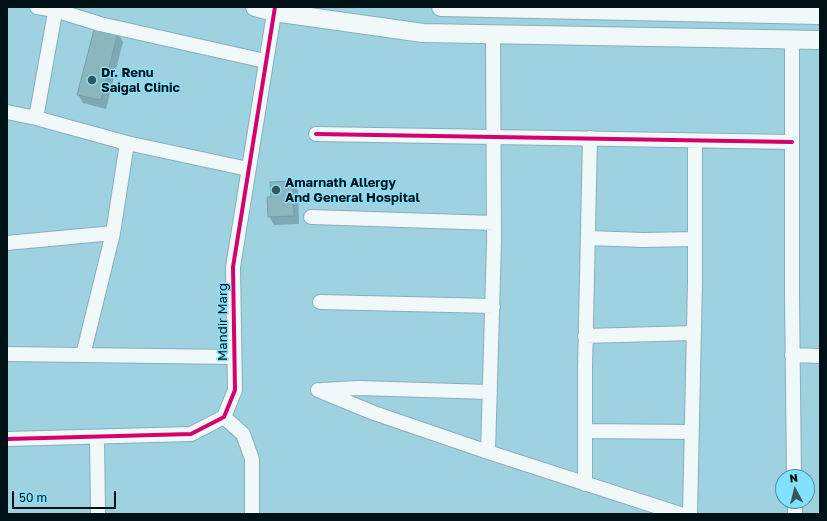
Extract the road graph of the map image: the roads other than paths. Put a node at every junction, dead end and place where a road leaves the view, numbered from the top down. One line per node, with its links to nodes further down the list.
1 (37, 7): 5 (street)
2 (255, 7): 6 (main road)
3 (441, 7): 4 (main road)
4 (582, 8): 7 (main road)
5 (55, 9): 12 (street); 14 (street)
6 (275, 9): 9 (main road); 12 (street, Mandir Marg)
7 (693, 10): 8 (main road)
8 (814, 12)
9 (493, 34): 10 (main road); 16 (street)
10 (792, 40): 11 (main road); 19 (street)
11 (820, 40)
12 (265, 61): 21 (street, Mandir Marg)
13 (7, 112): 14 (street)
14 (36, 118): 20 (street)
15 (316, 134): 16 (street)
16 (495, 136): 17 (street); 23 (street)
17 (590, 138): 18 (street); 25 (street)
18 (695, 140): 19 (street); 26 (street)
19 (792, 142): 34 (street)
20 (127, 143): 21 (street); 24 (street)
21 (248, 169): 36 (street, Mandir Marg)
22 (311, 217): 23 (street)
23 (494, 223): 29 (street)
24 (112, 233): 27 (street); 33 (street)
25 (588, 238): 26 (street); 31 (street)
26 (695, 239): 30 (street)
27 (7, 244)
28 (320, 302): 29 (street)
29 (493, 306): 37 (street)
30 (694, 333): 31 (street); 40 (street)
31 (585, 336): 39 (street)
32 (7, 354): 33 (street)
33 (83, 355): 36 (street)
34 (792, 355): 35 (street); 44 (street)
35 (820, 356)
36 (233, 357): 38 (street, Mandir Marg)
37 (490, 392): 43 (street); 43 (street)
38 (224, 417): 41 (street); 47 (street)
39 (585, 431): 40 (street); 45 (street)
40 (691, 432): 49 (street)
41 (97, 437): 42 (street); 46 (street)
42 (7, 439)
43 (488, 452): 45 (street)
44 (794, 469)
45 (585, 484): 48 (street)
46 (98, 514)
47 (252, 514)
48 (680, 514)
49 (690, 514)

